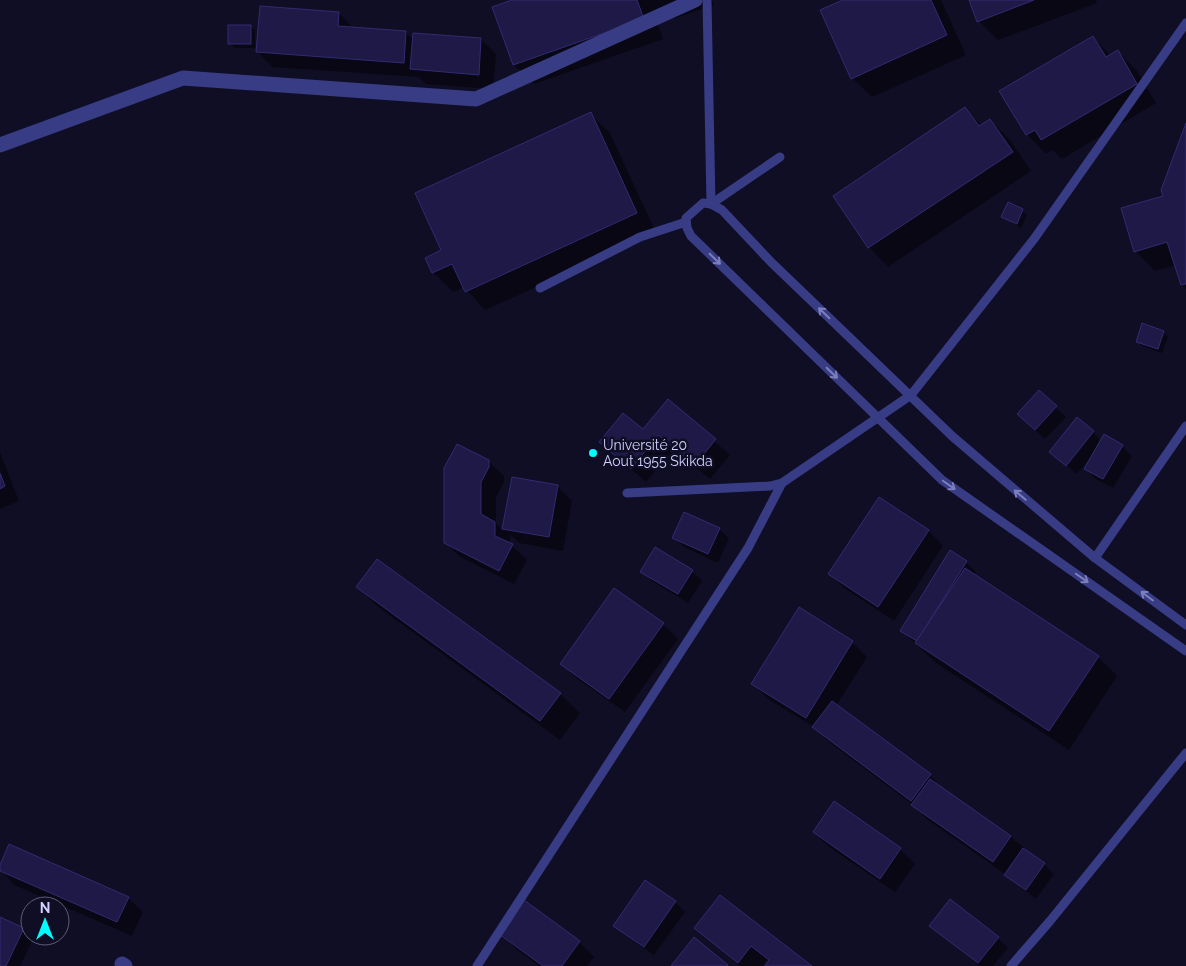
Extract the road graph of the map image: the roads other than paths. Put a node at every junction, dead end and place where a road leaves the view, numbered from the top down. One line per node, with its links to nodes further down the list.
1 (696, 0): 4 (street)
2 (707, 0): 6 (lane)
3 (1186, 23): 9 (lane)
4 (0, 144)
5 (780, 157): 6 (lane)
6 (711, 204): 7 (lane); 9 (lane, one-way to 6)
7 (686, 222): 8 (lane); 10 (lane, one-way to 10)
8 (540, 288)
9 (910, 395): 10 (lane); 14 (lane, one-way to 9)
10 (878, 418): 12 (lane); 16 (lane, one-way to 16)
11 (1186, 426): 14 (lane)
12 (782, 483): 13 (lane); 18 (lane)
13 (627, 493)
14 (1095, 558): 15 (lane, one-way to 14)
15 (1186, 626)
16 (1186, 651)
17 (1186, 753): 19 (lane)
18 (477, 966)
19 (1011, 966)

